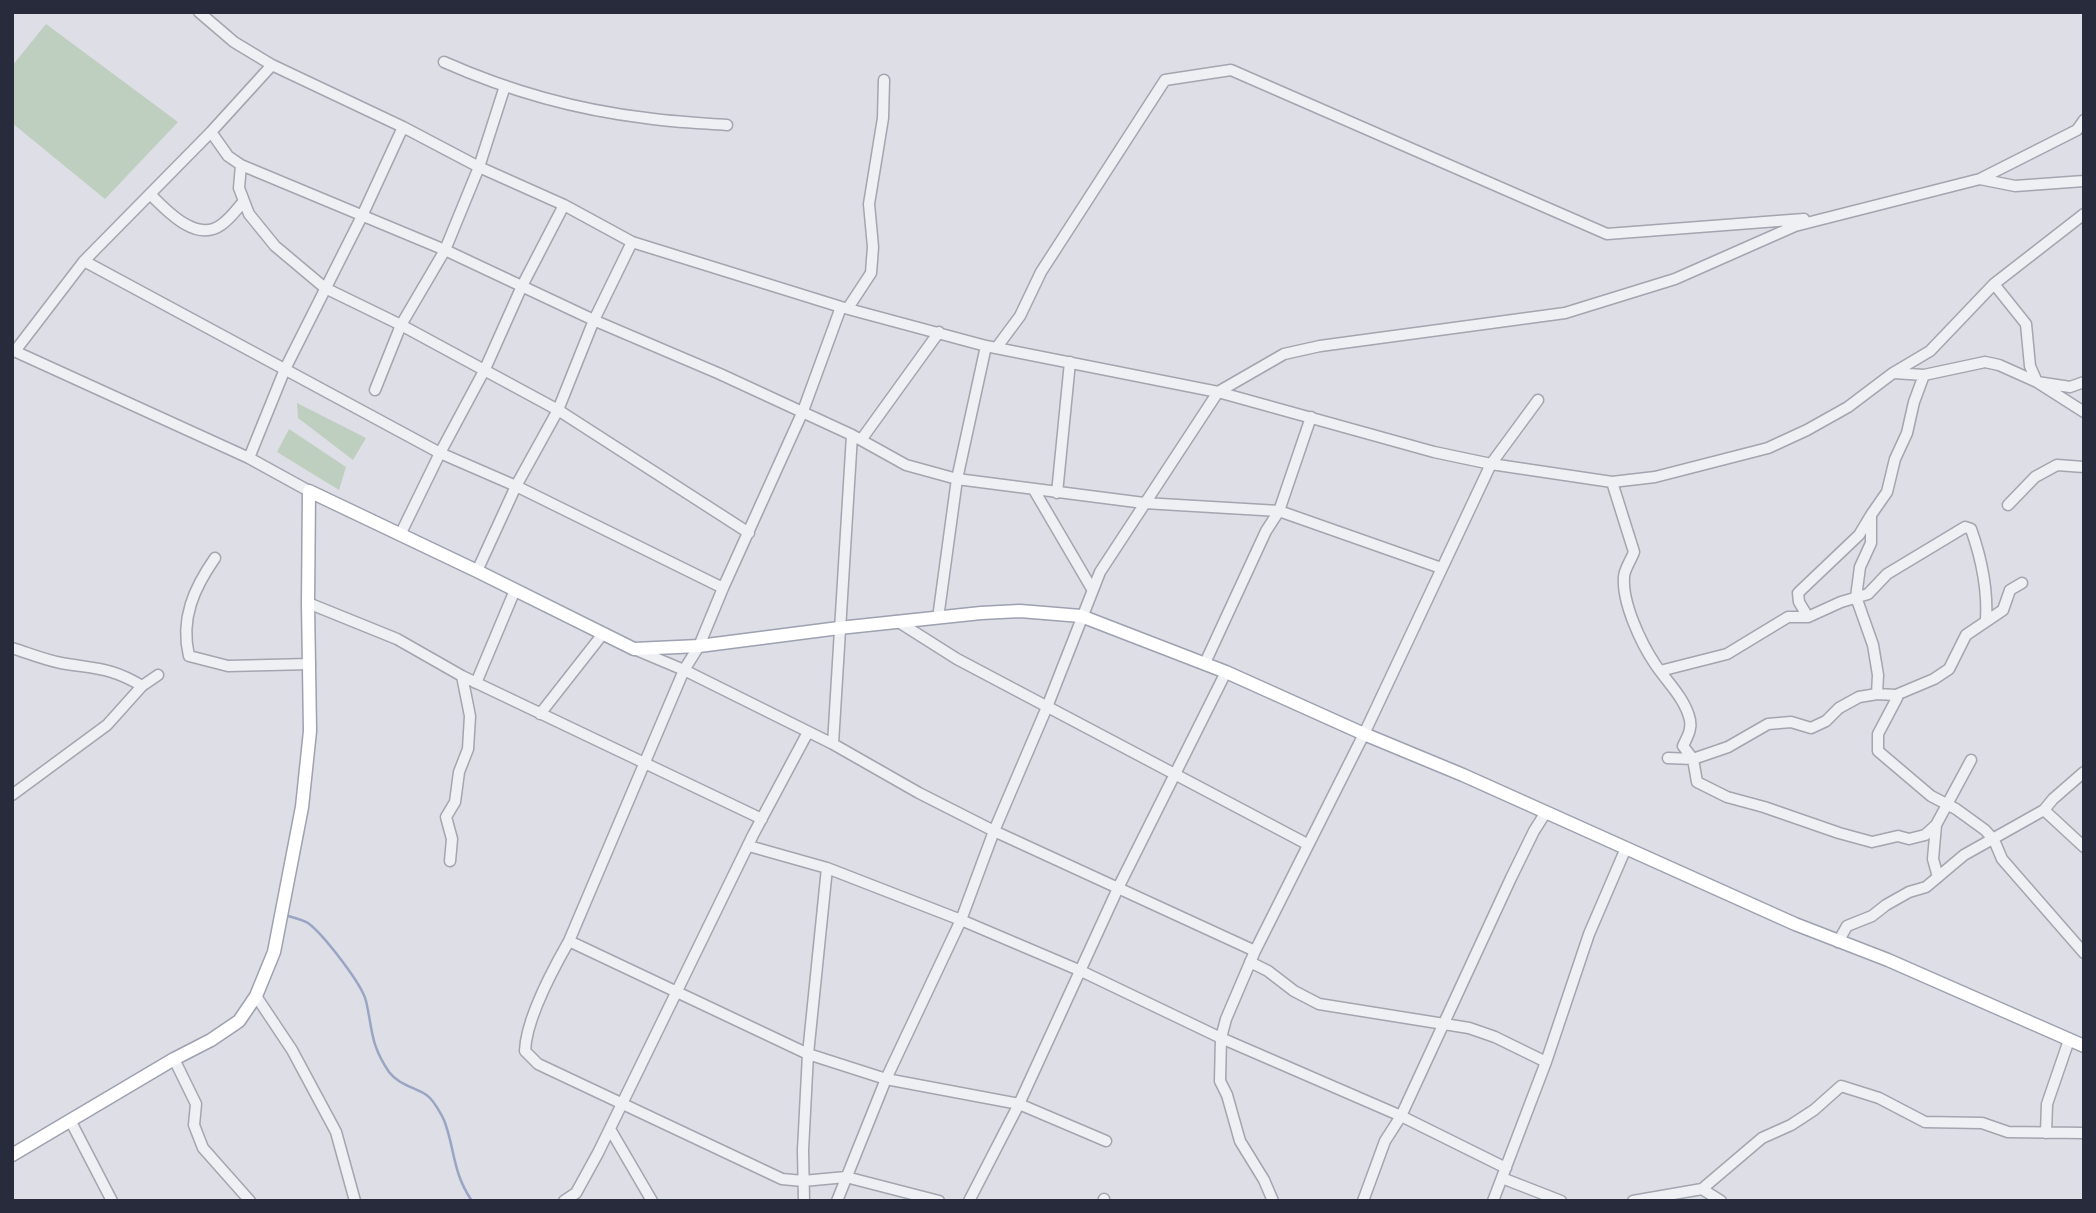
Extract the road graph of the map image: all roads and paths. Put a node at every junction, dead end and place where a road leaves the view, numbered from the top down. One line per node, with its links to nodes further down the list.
1 (200, 12): 3 (street)
2 (444, 62): 5 (street)
3 (272, 65): 8 (street); 9 (street)
4 (884, 80): 26 (street)
5 (505, 86): 7 (street); 11 (street)
6 (2084, 120): 12 (street)
7 (727, 125)
8 (403, 127): 11 (street); 18 (street)
9 (211, 132): 10 (street); 14 (street)
10 (241, 165): 15 (street); 18 (street)
11 (479, 167): 16 (street); 21 (street)
12 (1980, 179): 13 (street); 19 (street)
13 (2084, 181)
14 (150, 194): 15 (street); 22 (street)
15 (244, 201): 25 (street)
16 (564, 205): 20 (street); 24 (street)
17 (2084, 214): 23 (street)
18 (362, 216): 21 (street); 25 (street)
19 (1824, 217): 30 (street); 40 (street)
20 (632, 242): 26 (street); 27 (street)
21 (445, 250): 24 (street); 28 (street)
22 (84, 261): 31 (street); 33 (street)
23 (1994, 284): 35 (street); 37 (street)
24 (522, 286): 27 (street); 34 (street)
25 (325, 288): 28 (street); 33 (street)
26 (845, 307): 29 (street); 43 (street)
27 (594, 320): 42 (street); 43 (street)
28 (401, 325): 34 (street); 39 (street)
29 (939, 332): 30 (street); 46 (street)
30 (991, 347): 32 (street); 51 (street)
31 (13, 351): 48 (street)
32 (1070, 362): 40 (street); 56 (street)
33 (285, 369): 47 (street); 48 (street)
34 (485, 369): 42 (street); 47 (street)
35 (1892, 373): 36 (street); 52 (street)
36 (1924, 375): 37 (street); 60 (street)
37 (2037, 382): 38 (street); 44 (street)
38 (2084, 382)
39 (375, 390)
40 (1218, 392): 45 (street); 57 (street)
41 (1538, 400): 49 (street)
42 (558, 410): 53 (street); 61 (street)
43 (803, 411): 46 (street); 61 (street)
44 (2084, 412)
45 (1311, 417): 49 (street); 59 (street)
46 (856, 438): 51 (street); 77 (street)
47 (440, 453): 53 (street); 62 (street)
48 (249, 458): 55 (street)
49 (1491, 464): 52 (street); 64 (street)
50 (2084, 467): 58 (street)
51 (957, 479): 54 (street); 74 (street)
52 (1612, 482): 85 (street)
53 (516, 486): 65 (street); 67 (street)
54 (1034, 490): 56 (street); 68 (street)
55 (309, 492): 62 (main road); 71 (main road)
56 (1057, 493): 57 (street)
57 (1144, 503): 59 (street); 68 (street)
58 (2008, 505)
59 (1279, 511): 64 (street); 82 (street)
60 (1871, 515): 70 (street); 73 (street)
61 (749, 533): 67 (street)
62 (400, 535): 65 (main road)
63 (215, 558): 83 (street)
64 (1441, 568): 96 (street)
65 (477, 571): 69 (main road)
66 (2022, 583): 76 (street)
67 (723, 588): 79 (street)
68 (1092, 589): 72 (street)
69 (515, 590): 78 (main road); 89 (street)
70 (1856, 597): 73 (street); 76 (street); 91 (street)
71 (308, 603): 83 (main road); 88 (street)
72 (1081, 617): 74 (main road); 82 (main road); 93 (street)
73 (1808, 617): 85 (street)
74 (937, 618): 75 (main road)
75 (897, 621): 77 (main road); 93 (street)
76 (1986, 621): 92 (street)
77 (839, 628): 79 (main road); 97 (street)
78 (602, 635): 81 (main road); 94 (street)
79 (699, 646): 81 (main road); 84 (street)
80 (12, 649): 90 (street)
81 (634, 649): 84 (street)
82 (1205, 663): 86 (main road)
83 (310, 664): 127 (main road)
84 (684, 670): 95 (street); 101 (street)
85 (1660, 671): 99 (street)
86 (1226, 672): 96 (main road); 103 (street)
87 (158, 675): 90 (street)
88 (462, 676): 89 (street); 116 (street)
89 (476, 682): 94 (street)
90 (142, 685): 104 (street)
91 (1877, 694): 92 (street); 99 (street)
92 (1896, 695): 105 (street)
93 (1047, 707): 103 (street); 110 (street)
94 (540, 714): 101 (street)
95 (808, 732): 97 (street); 108 (street)
96 (1364, 734): 107 (main road); 112 (street)
97 (833, 744): 110 (street)
98 (1668, 758): 99 (street)
99 (1693, 759): 109 (street)
100 (1971, 760): 105 (street)
101 (645, 763): 108 (street); 121 (street)
102 (2084, 772): 106 (street)
103 (1174, 774): 112 (street); 119 (street)
104 (12, 795)
105 (1949, 805): 109 (street); 111 (street)
106 (2044, 810): 111 (street); 114 (street)
107 (1546, 812): 115 (main road); 128 (street)
108 (762, 819): 113 (street)
109 (1936, 825): 118 (street)
110 (995, 831): 119 (street); 120 (street)
111 (1994, 840): 118 (street); 123 (street)
112 (1307, 844): 124 (street)
113 (749, 846): 117 (street); 126 (street)
114 (2084, 847)
115 (1626, 848): 122 (main road); 134 (street)
116 (450, 861)
117 (827, 868): 120 (street); 132 (street)
118 (1938, 877): 122 (street)
119 (1119, 886): 124 (street); 125 (street)
120 (961, 920): 125 (street); 135 (street)
121 (569, 941): 126 (street); 136 (street)
122 (1838, 942): 130 (main road)
123 (2084, 953)
124 (1252, 956): 128 (street); 129 (street)
125 (1081, 971): 129 (street); 137 (street)
126 (675, 992): 132 (street); 136 (street)
127 (257, 996): 133 (main road); 151 (street)
128 (1443, 1024): 134 (street); 138 (street)
129 (1221, 1038): 138 (street); 158 (street)
130 (2069, 1040): 131 (main road); 141 (street)
131 (2084, 1046)
132 (808, 1054): 135 (street); 147 (street)
133 (174, 1059): 139 (main road); 150 (street)
134 (1546, 1062): 145 (street)
135 (886, 1079): 137 (street); 146 (street)
136 (622, 1103): 140 (street); 147 (street)
137 (1019, 1104): 143 (street); 157 (street)
138 (1401, 1116): 145 (street); 159 (street)
139 (70, 1120): 144 (main road); 149 (street)
140 (610, 1129): 152 (street); 153 (street)
141 (2046, 1133): 142 (street); 148 (street)
142 (2084, 1133)
143 (1107, 1141)
144 (12, 1155)
145 (1504, 1173): 160 (street); 161 (street)
146 (846, 1177): 147 (street); 155 (street); 156 (street)
147 (803, 1181): 154 (street)
148 (1702, 1189): 162 (street); 163 (street)
149 (112, 1201)
150 (250, 1201)
151 (355, 1201)
152 (564, 1201)
153 (652, 1201)
154 (804, 1201)
155 (837, 1201)
156 (939, 1201)
157 (969, 1201)
158 (1273, 1201)
159 (1363, 1201)
160 (1493, 1201)
161 (1561, 1201)
162 (1633, 1201)
163 (1721, 1201)

